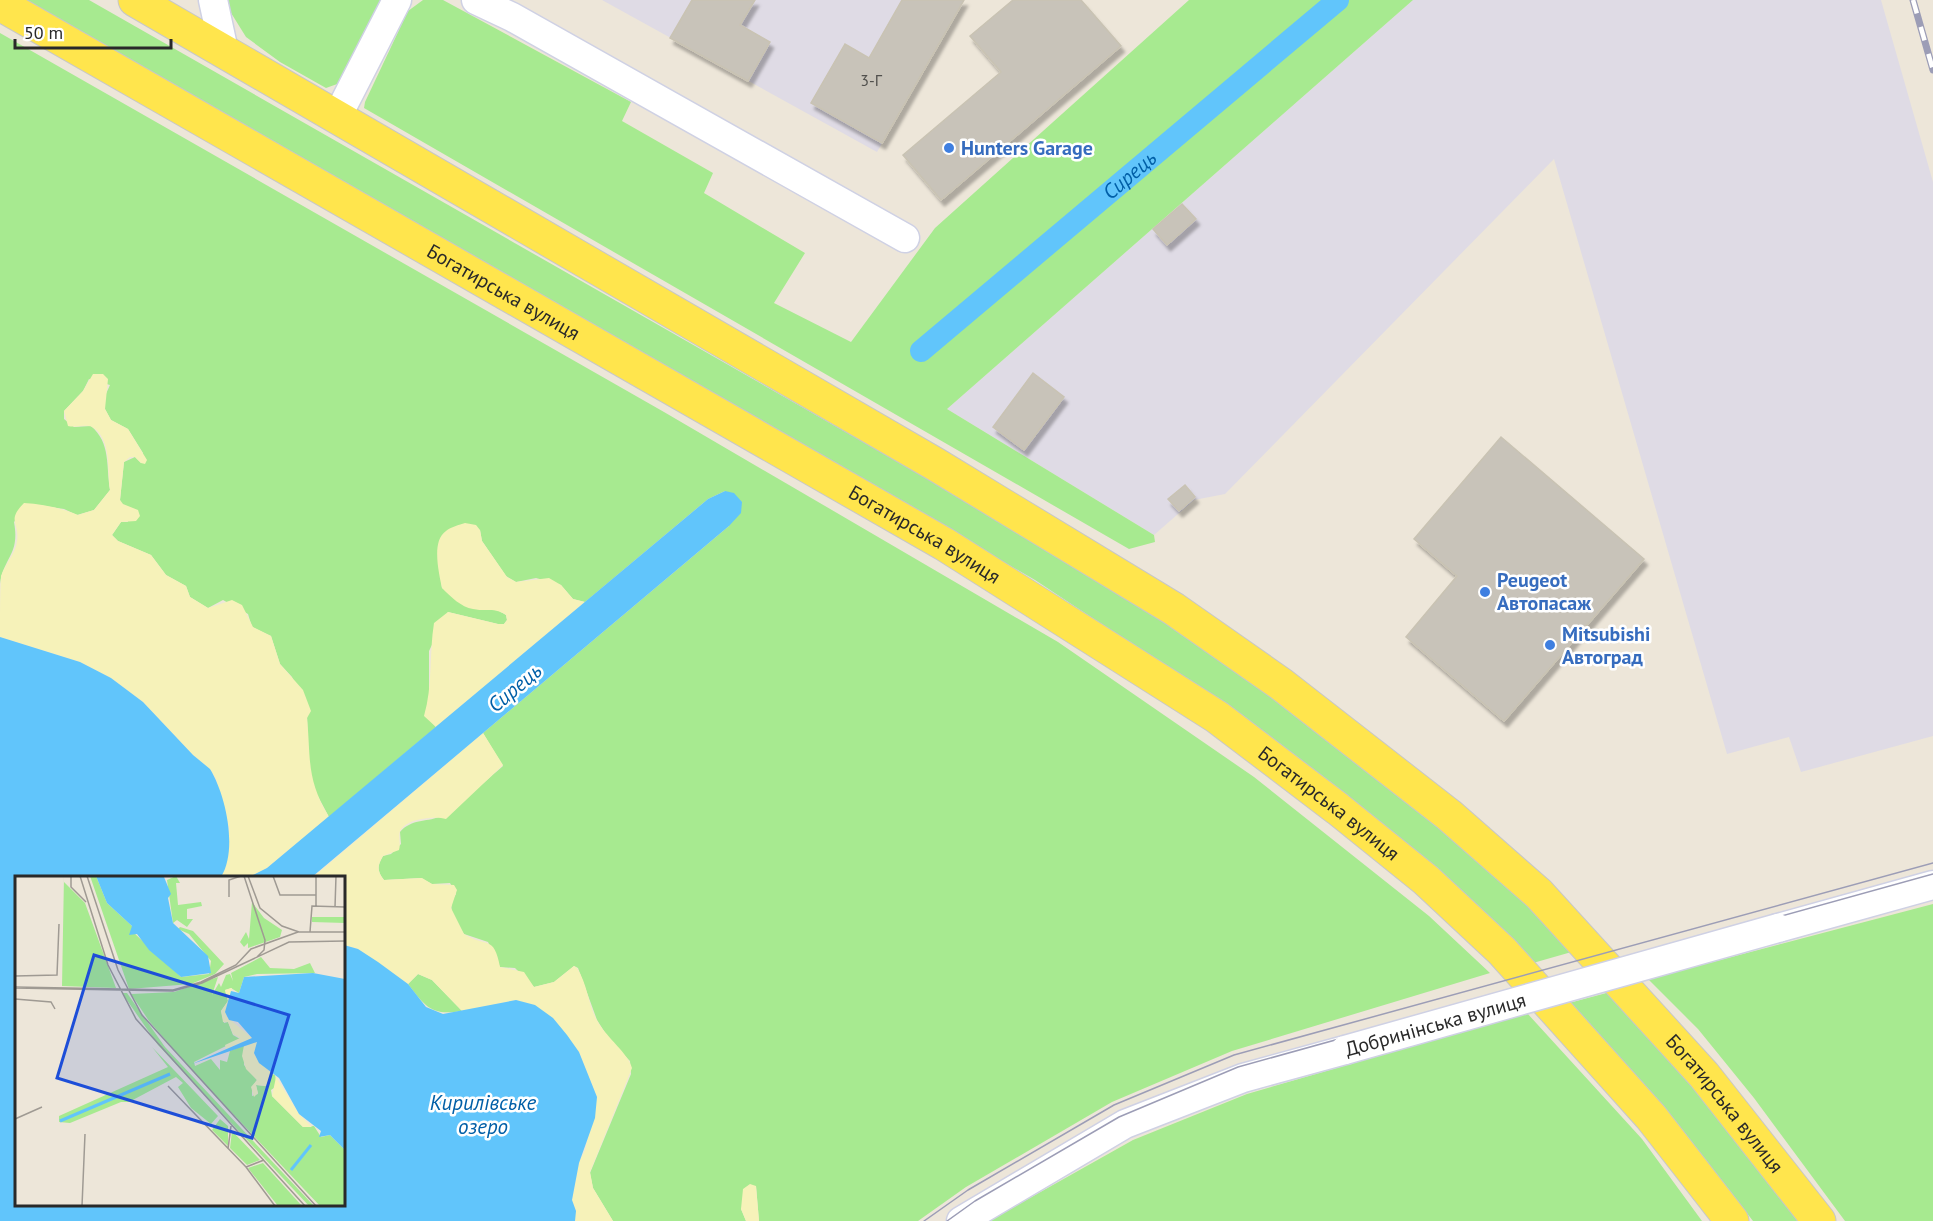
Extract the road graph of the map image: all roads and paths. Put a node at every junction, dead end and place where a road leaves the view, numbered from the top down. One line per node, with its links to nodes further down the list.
1 (135, 0): 6 (main road, Богатирська вулиця)
2 (213, 0): 6 (street)
3 (398, 0): 7 (street)
4 (476, 0): 8 (street)
5 (0, 4): 11 (main road, Богатирська вулиця)
6 (224, 51): 7 (main road, Богатирська вулиця)
7 (337, 117): 12 (main road, Богатирська вулиця)
8 (906, 238)
9 (1933, 885): 10 (street, Добринінська вулиця, bridge)
10 (961, 1221)
11 (1732, 1221)
12 (1819, 1221)

